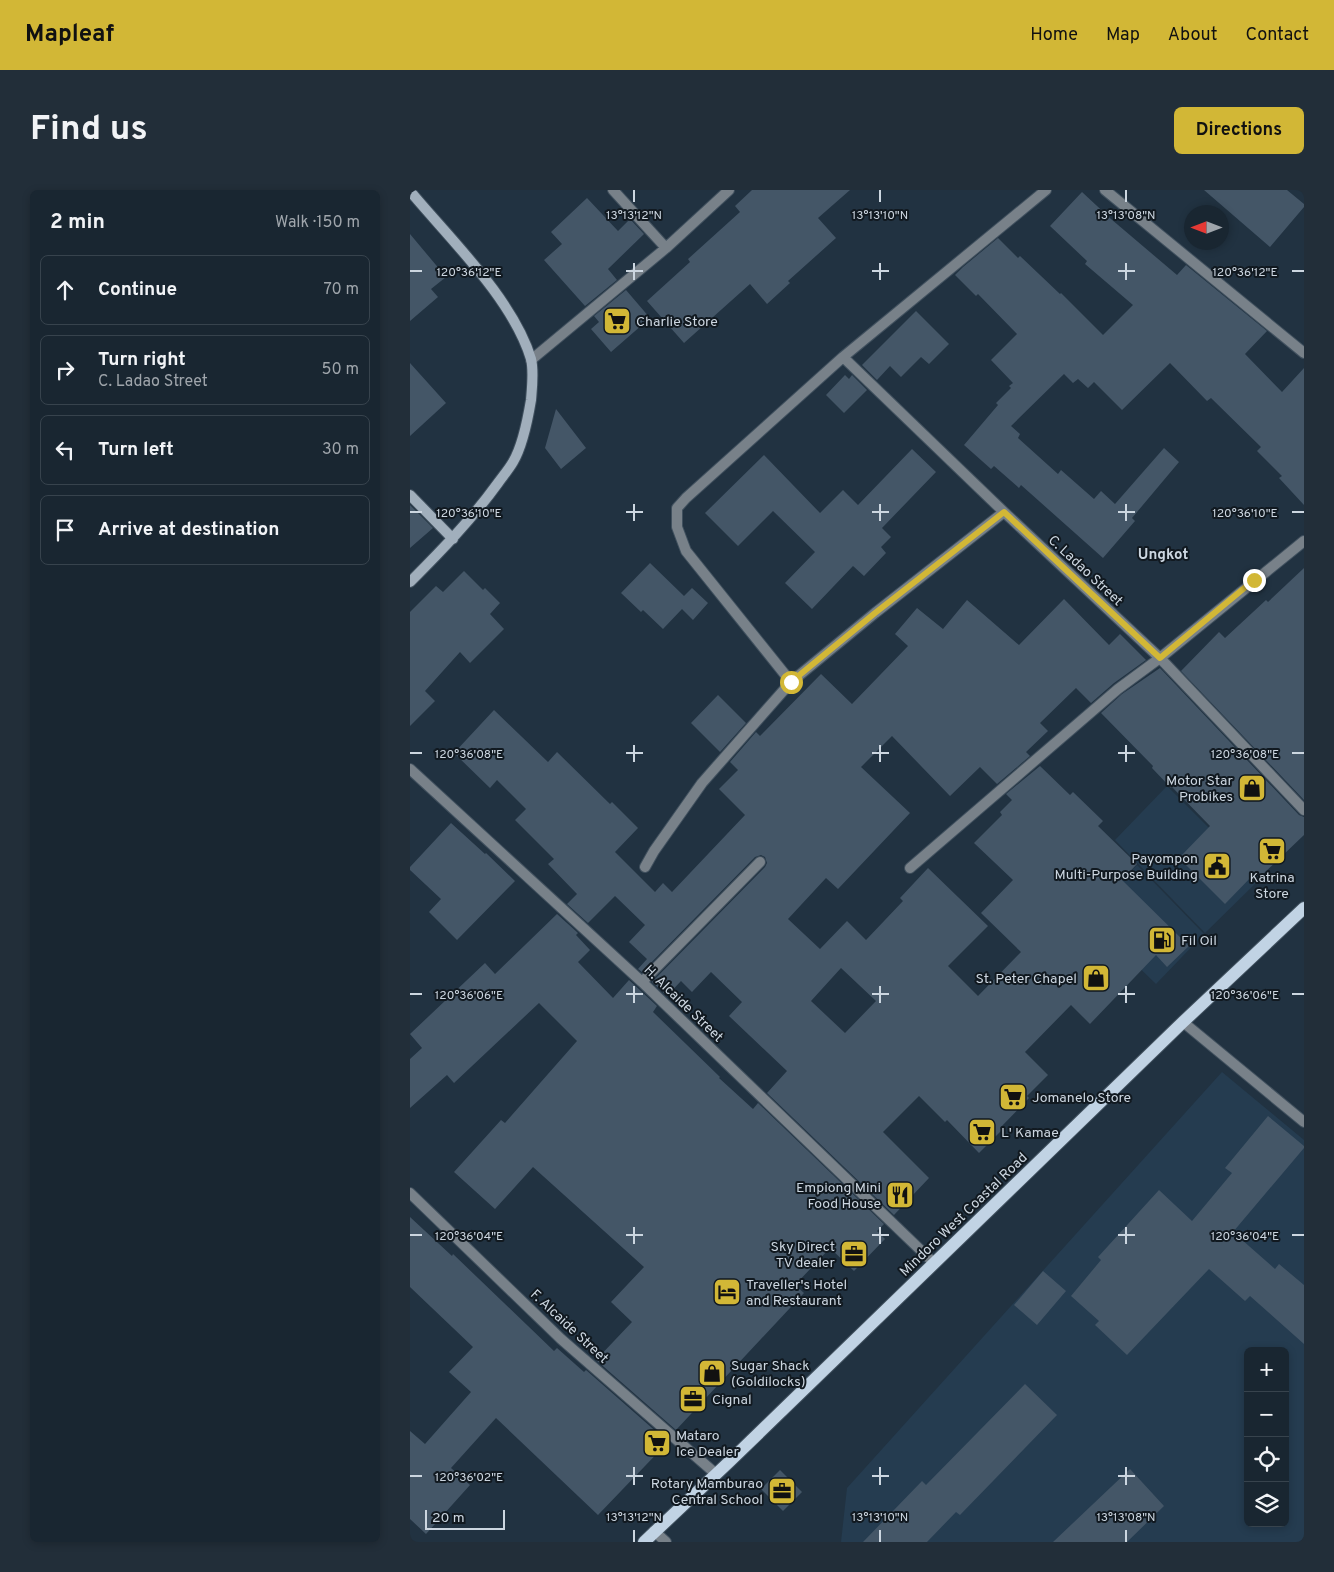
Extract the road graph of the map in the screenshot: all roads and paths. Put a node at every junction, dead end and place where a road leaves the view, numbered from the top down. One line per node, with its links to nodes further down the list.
1 (613, 190): 6 (street)
2 (729, 190): 6 (street)
3 (1046, 190): 8 (street)
4 (1105, 190): 7 (street)
5 (410, 191): 9 (street)
6 (666, 248): 9 (street)
7 (1304, 353)
8 (843, 357): 11 (street, C. Ladao Street); 16 (street)
9 (531, 360): 12 (street)
10 (410, 495): 12 (street)
11 (1004, 512): 15 (street, C. Ladao Street); 16 (street)
12 (452, 539): 14 (street)
13 (1304, 541): 15 (street)
14 (410, 582)
15 (1160, 658): 18 (street, C. Ladao Street); 21 (street)
16 (791, 682): 20 (street)
17 (410, 768): 23 (street, H. Alcaide Street)
18 (1304, 810)
19 (760, 862): 23 (street)
20 (645, 867)
21 (910, 868)
22 (1304, 908): 24 (main road, Mindoro West Coastal Road)
23 (642, 982): 27 (street, H. Alcaide Street)
24 (1183, 1022): 25 (street); 27 (main road, Mindoro West Coastal Road)
25 (1304, 1122)
26 (410, 1193): 28 (street, F. Alcaide Street)
27 (934, 1263): 28 (main road, Mindoro West Coastal Road)
28 (716, 1474): 29 (main road, Mindoro West Coastal Road)
29 (654, 1531): 30 (main road, Mindoro West Coastal Road); 31 (street)
30 (644, 1542)
31 (666, 1542)

